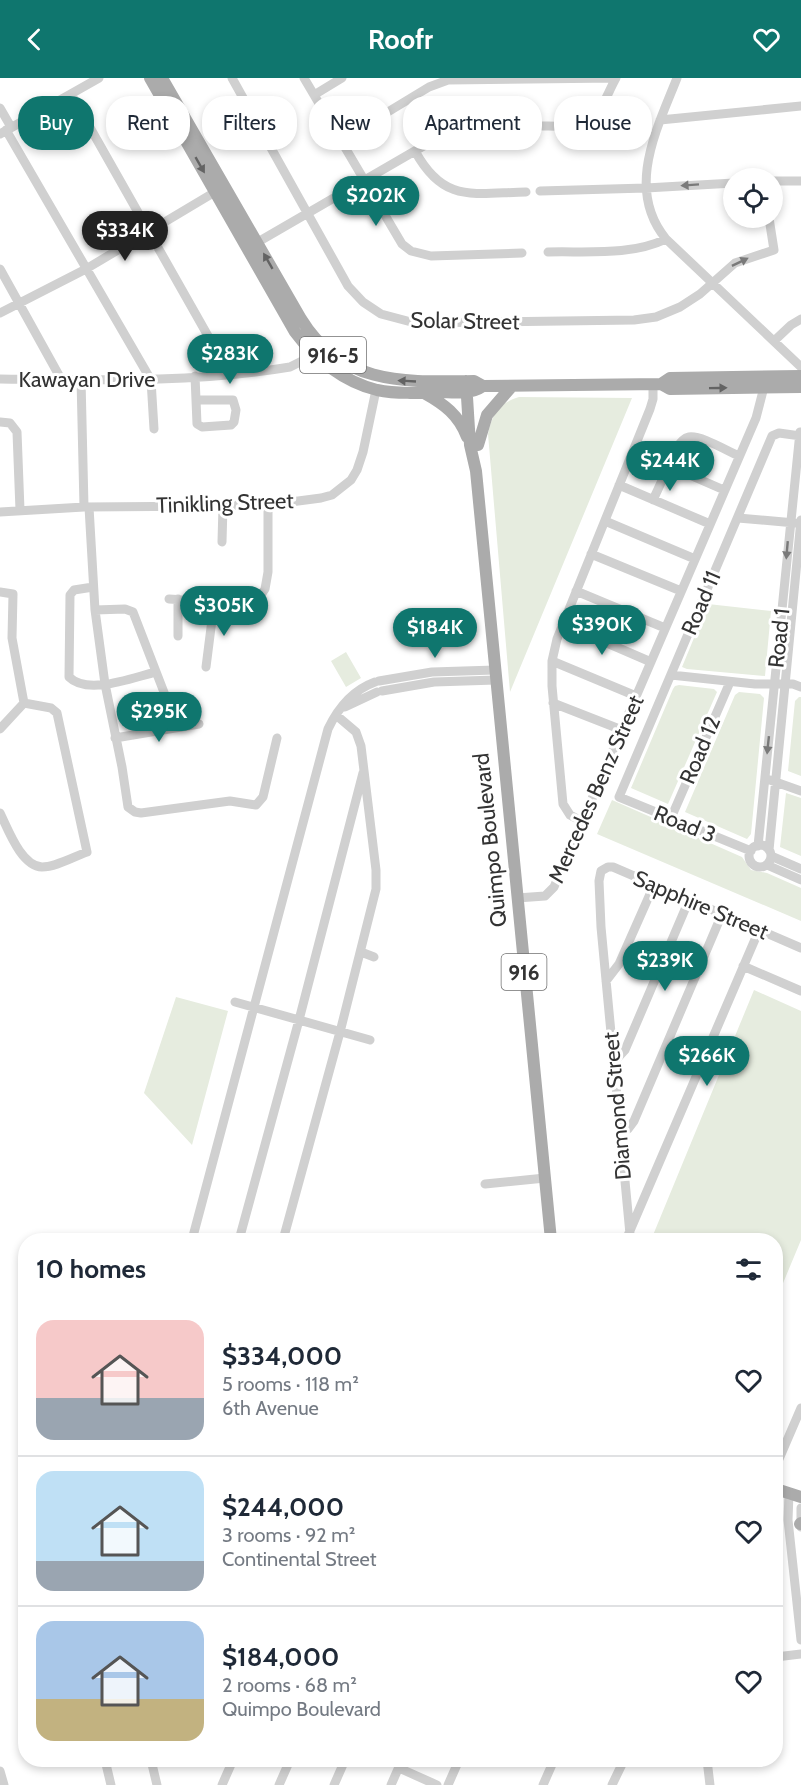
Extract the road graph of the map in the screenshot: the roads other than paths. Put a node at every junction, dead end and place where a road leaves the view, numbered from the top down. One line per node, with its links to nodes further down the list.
1 (99, 78): 9 (street)
2 (150, 78): 23 (main road, 916-5, one-way to 23)
3 (162, 78): 23 (main road, 916-5)
4 (232, 78): 26 (street, Solar Street)
5 (304, 78): 10 (street)
6 (342, 78): 10 (street)
7 (615, 78): 13 (street); 17 (street)
8 (677, 78): 14 (street)
9 (71, 94): 15 (street); 28 (street)
10 (314, 94)
11 (801, 106): 14 (street)
12 (0, 108): 15 (street)
13 (391, 110)
14 (660, 120): 22 (street)
15 (6, 131): 34 (street)
16 (345, 150): 18 (street)
17 (415, 151): 18 (street); 25 (street)
18 (364, 181): 26 (street); 32 (street)
19 (783, 181): 20 (street)
20 (801, 181)
21 (723, 184): 22 (street, one-way to 22)
22 (646, 188): 24 (street); 29 (street)
23 (220, 190): 28 (street); 30 (main road, 916-5)
24 (540, 191)
25 (526, 192)
26 (308, 213): 30 (street); 35 (street, Solar Street)
27 (771, 228): 35 (street, Solar Street, one-way to 27)
28 (150, 231): 34 (street); 42 (street)
29 (666, 239): 31 (street); 35 (street)
30 (252, 245): 40 (main road, 916-5); 50 (main road, 916-5, one-way to 30)
31 (548, 252)
32 (522, 253)
33 (0, 269): 36 (street)
34 (86, 269): 36 (street); 48 (street)
35 (711, 283): 39 (street)
36 (20, 303): 37 (street); 46 (street)
37 (0, 313)
38 (801, 319): 39 (street)
39 (774, 341): 41 (street)
40 (313, 352): 42 (street, Kawayan Drive); 54 (main road, 916-5)
41 (801, 368)
42 (229, 374): 43 (street, Kawayan Drive)
43 (195, 376): 48 (street, Kawayan Drive); 56 (street)
44 (801, 376): 49 (main road, 916-5)
45 (0, 379): 46 (street, Kawayan Drive)
46 (61, 379): 47 (street, Kawayan Drive)
47 (81, 380): 48 (street, Kawayan Drive); 69 (street)
48 (151, 380): 58 (street)
49 (657, 384): 51 (main road, 916-5); 52 (main road, 916-5, one-way to 52); 63 (street)
50 (473, 386): 51 (main road, 916-5); 55 (main road, 916-5); 60 (main road, Quimpo Boulevard / 916)
51 (512, 386): 60 (main road)
52 (764, 387): 53 (main road, 916-5); 61 (street, Mercedes Benz Street)
53 (801, 387)
54 (376, 390): 55 (main road, 916-5); 67 (street, Tinikling Street)
55 (423, 393): 60 (main road)
56 (196, 400): 56 (street)
57 (0, 422): 70 (street)
58 (154, 429)
59 (800, 434): 64 (street, Road 1); 72 (street, Road 11)
60 (474, 445): 95 (main road, Quimpo Boulevard / 916)
61 (739, 456): 62 (street); 65 (street, Mercedes Benz Street)
62 (669, 466): 65 (street); 66 (street)
63 (619, 485): 66 (street); 73 (street)
64 (797, 488): 74 (street, Road 1)
65 (724, 490): 76 (street, Mercedes Benz Street)
66 (653, 500): 76 (street)
67 (268, 503): 68 (street, Tinikling Street); 84 (street)
68 (223, 506): 69 (street, Tinikling Street); 77 (street)
69 (86, 507): 70 (street, Tinikling Street); 80 (street)
70 (20, 510): 71 (street, Tinikling Street)
71 (0, 512)
72 (738, 518): 74 (street); 96 (street, Road 11)
73 (605, 521): 78 (street); 79 (street)
74 (789, 522): 75 (street); 89 (street, Road 1, one-way to 89)
75 (801, 522): 90 (street, Road 1)
76 (710, 524): 79 (street, Mercedes Benz Street)
77 (222, 542)
78 (591, 554): 81 (street); 82 (street)
79 (695, 559): 82 (street, Mercedes Benz Street)
80 (93, 587): 85 (street); 98 (street)
81 (576, 591): 86 (street); 87 (street)
82 (681, 591): 87 (street, Mercedes Benz Street)
83 (0, 592): 103 (street)
84 (214, 604): 88 (street); 93 (street)
85 (96, 610): 94 (street); 98 (street)
86 (563, 624): 91 (street); 92 (street)
87 (665, 628): 92 (street, Mercedes Benz Street)
88 (178, 636)
89 (778, 642): 90 (street); 100 (street, Road 1)
90 (789, 643): 99 (street, Road 1)
91 (552, 661): 102 (street); 104 (street)
92 (651, 662): 102 (street, Mercedes Benz Street)
93 (206, 667)
94 (156, 672): 98 (street); 107 (street)
95 (495, 675): 105 (street); 126 (main road, Quimpo Boulevard / 916)
96 (671, 675): 97 (street); 116 (street, Road 11)
97 (730, 682): 100 (street); 118 (street, Road 12)
98 (105, 684): 110 (street)
99 (786, 684): 100 (street); 101 (street); 114 (street, Road 1)
100 (774, 685): 113 (street, Road 1, one-way to 113)
101 (801, 687)
102 (636, 696): 109 (street, Mercedes Benz Street)
103 (24, 703): 108 (street); 117 (street)
104 (553, 703): 109 (street); 119 (street)
105 (338, 712): 112 (street); 137 (street)
106 (199, 724): 107 (street)
107 (177, 726): 110 (street)
108 (0, 729)
109 (622, 730): 119 (street, Mercedes Benz Street)
110 (115, 738): 111 (street)
111 (277, 738)
112 (365, 768): 131 (street); 138 (street)
113 (765, 779): 114 (street); 120 (street, Road 1)
114 (776, 780): 115 (street); 121 (street, Road 1)
115 (801, 791)
116 (619, 797): 118 (street, Road 3)
117 (0, 813)
118 (671, 818): 120 (street, Road 3)
119 (583, 822): 126 (street, Mercedes Benz Street)
120 (754, 848): 121 (street); 121 (street)
121 (769, 857): 122 (street); 124 (street)
122 (801, 869)
123 (602, 871): 125 (street, Sapphire Street); 134 (street, Diamond Street)
124 (801, 880)
125 (654, 885): 127 (street, Sapphire Street); 134 (street)
126 (517, 898): 143 (main road, Quimpo Boulevard / 916)
127 (689, 900): 128 (street, Sapphire Street); 141 (street)
128 (722, 914): 129 (street, Sapphire Street); 142 (street)
129 (759, 930): 130 (street, Sapphire Street); 133 (street)
130 (801, 948)
131 (361, 952): 132 (street); 139 (street)
132 (374, 957)
133 (743, 966): 135 (street); 150 (street)
134 (606, 981): 141 (street, Diamond Street)
135 (801, 991)
136 (235, 1002): 137 (street)
137 (255, 1008): 138 (street); 145 (street)
138 (299, 1020): 139 (street); 146 (street)
139 (340, 1032): 140 (street); 147 (street)
140 (370, 1040)
141 (613, 1063): 142 (street, Diamond Street)
142 (620, 1133): 149 (street, Diamond Street)
143 (545, 1178): 144 (street); 148 (main road, Quimpo Boulevard / 916)
144 (485, 1184)
145 (194, 1233)
146 (241, 1233)
147 (285, 1233)
148 (550, 1233)
149 (628, 1233)
150 (630, 1233)
151 (801, 1408): 152 (street)
152 (783, 1450)
153 (795, 1495): 157 (street)
154 (801, 1508): 155 (street)
155 (801, 1524): 156 (street)
156 (801, 1529)
157 (797, 1562): 158 (street)
158 (801, 1640)
159 (801, 1654): 160 (street)
160 (783, 1656)
161 (107, 1767): 174 (street)
162 (153, 1767): 175 (street)
163 (230, 1767): 176 (street)
164 (287, 1767): 177 (street)
165 (342, 1767): 178 (street)
166 (399, 1767): 179 (street)
167 (405, 1767): 180 (street)
168 (456, 1767): 181 (street)
169 (551, 1767): 182 (street)
170 (621, 1767): 183 (street)
171 (708, 1767): 184 (street)
172 (0, 1772): 173 (street)
173 (4, 1785)
174 (111, 1785)
175 (157, 1785)
176 (222, 1785)
177 (279, 1785)
178 (334, 1785)
179 (391, 1785)
180 (437, 1785)
181 (448, 1785)
182 (543, 1785)
183 (612, 1785)
184 (710, 1785)

